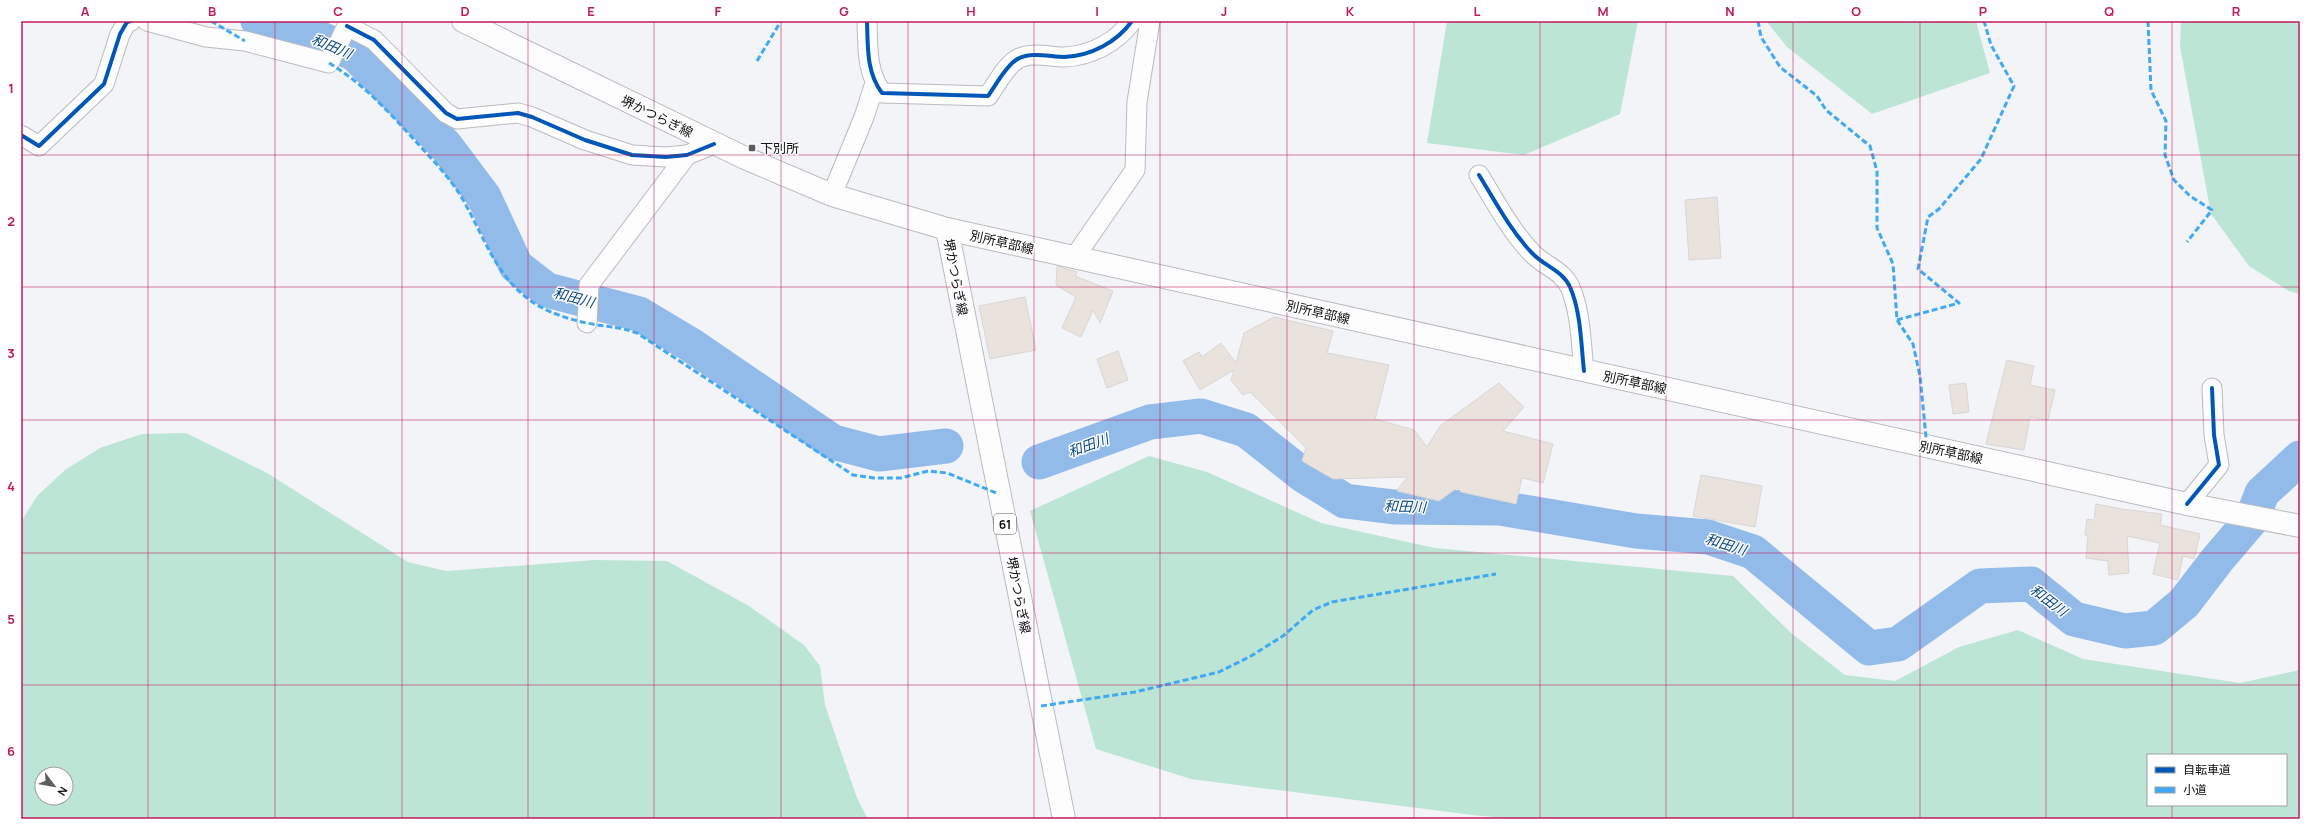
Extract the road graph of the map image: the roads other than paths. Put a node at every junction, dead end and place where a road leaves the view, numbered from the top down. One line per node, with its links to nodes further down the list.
1 (131, 21): 9 (street)
2 (148, 21): 7 (street)
3 (463, 21): 10 (main road, 堺かつらぎ線)
4 (867, 21): 8 (street)
5 (1132, 21): 8 (street)
6 (1150, 21): 15 (street)
7 (348, 24): 11 (street)
8 (875, 83): 13 (street)
9 (21, 135)
10 (714, 144): 11 (street); 13 (main road, 堺かつらぎ線)
11 (687, 155): 16 (street)
12 (1479, 175): 17 (street)
13 (832, 195): 14 (main road, 堺かつらぎ線)
14 (947, 230): 15 (main road, 別所草部線); 21 (main road, 堺かつらぎ線 / 61)
15 (1074, 258): 17 (main road, 別所草部線)
16 (587, 323)
17 (1584, 371): 19 (main road, 別所草部線)
18 (2212, 388): 19 (street)
19 (2187, 504): 20 (main road, 別所草部線)
20 (2300, 526)
21 (1064, 819)

